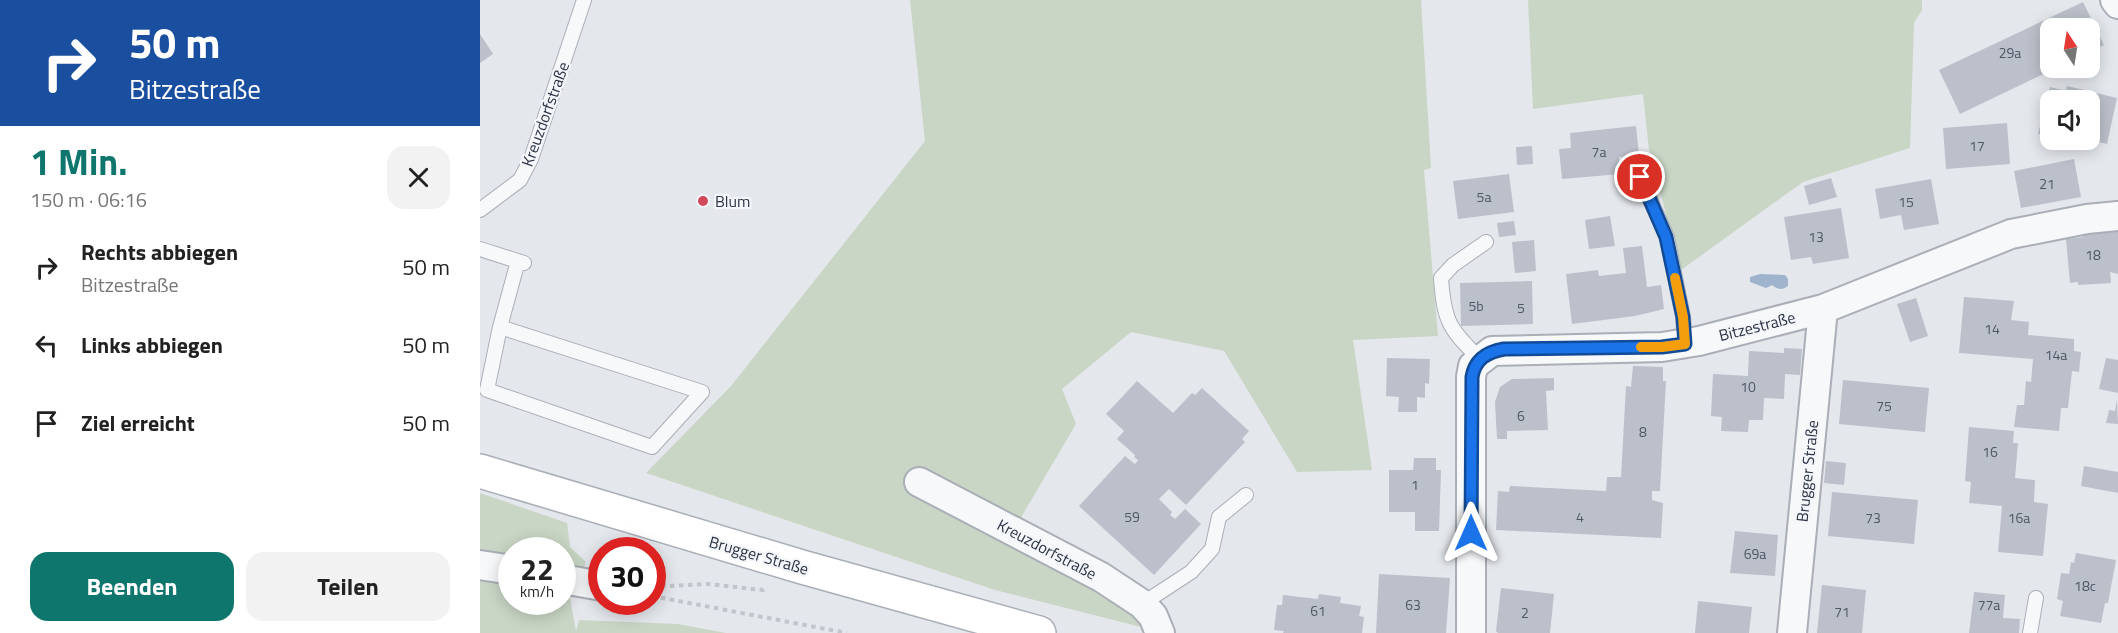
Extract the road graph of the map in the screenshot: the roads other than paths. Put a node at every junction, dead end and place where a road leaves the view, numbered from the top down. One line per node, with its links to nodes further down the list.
1 (584, 0): 5 (lane, Kreuzdorfstraße)
2 (2115, 0): 3 (street)
3 (2118, 4)
4 (1640, 177): 11 (lane)
5 (480, 210)
6 (2118, 216): 9 (street, Bitzestraße)
7 (1486, 242): 12 (lane)
8 (480, 249): 10 (lane)
9 (1823, 309): 11 (street, Bitzestraße); 23 (street, Brugger Straße)
10 (500, 327): 10 (lane)
11 (1685, 344): 12 (street, Bitzestraße)
12 (1480, 359): 22 (street)
13 (480, 471): 20 (main road, Brugger Straße)
14 (919, 482): 19 (street, Kreuzdorfstraße)
15 (1246, 495): 19 (lane)
16 (480, 565): 17 (street)
17 (498, 568)
18 (2036, 598): 24 (lane)
19 (1142, 604): 21 (street, Kreuzdorfstraße)
20 (1039, 633)
21 (1160, 633)
22 (1471, 633)
23 (1791, 633)
24 (2030, 633)

